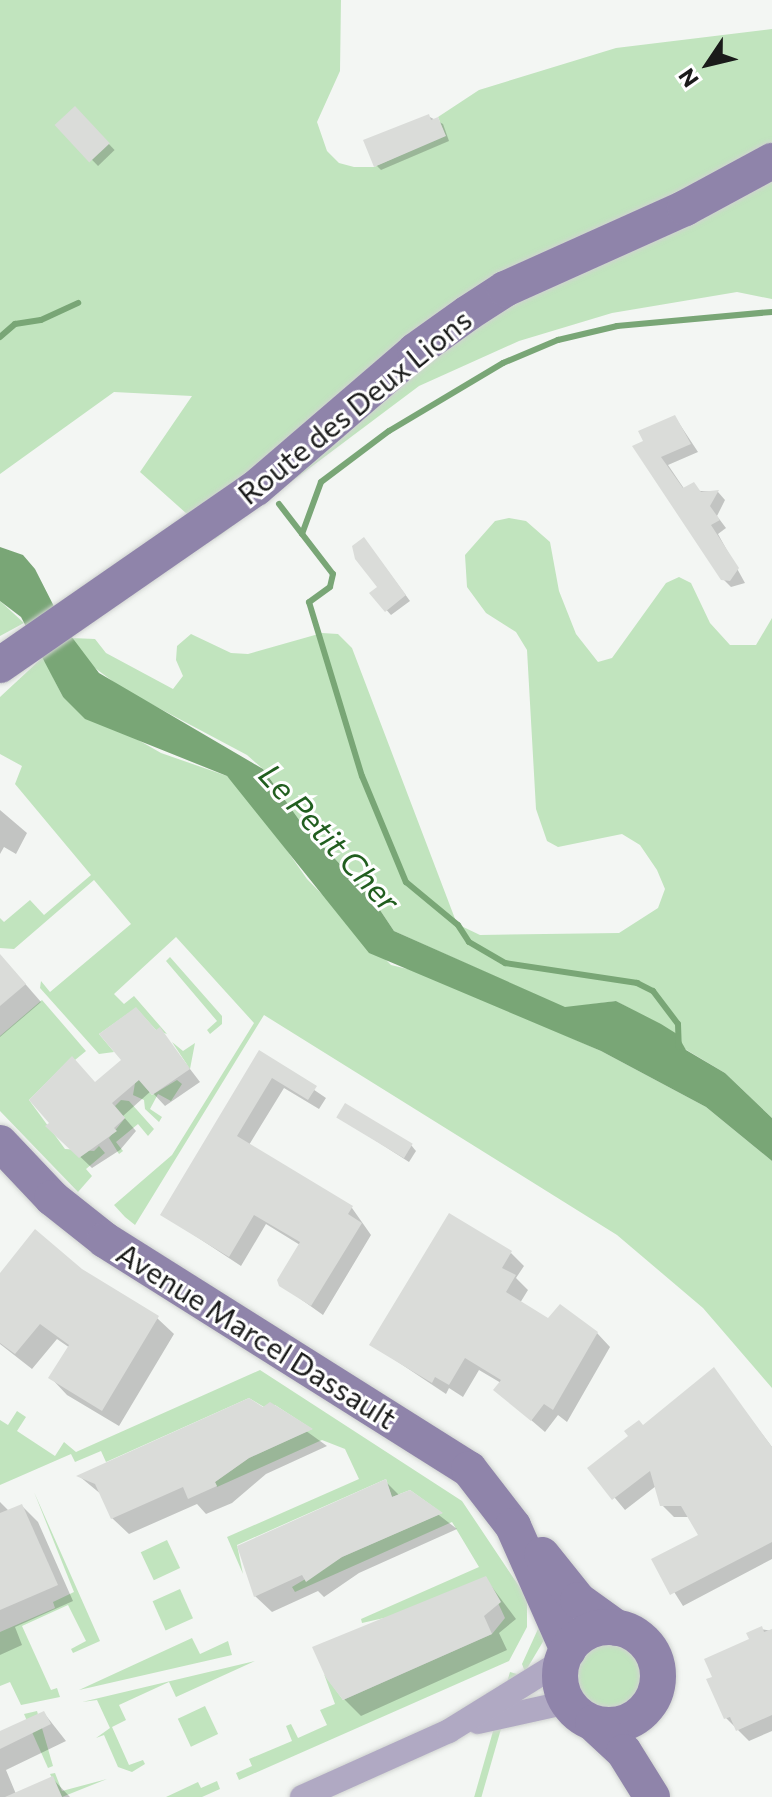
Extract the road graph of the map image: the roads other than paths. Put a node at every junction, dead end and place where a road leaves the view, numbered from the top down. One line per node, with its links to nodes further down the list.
1 (772, 161): 2 (street, Route des Deux Lions)
2 (12, 656)
3 (0, 1143): 4 (street, Avenue Marcel Dassault)
4 (513, 1526): 5 (street, Avenue Marcel Dassault); 6 (street, Avenue Marcel Dassault)
5 (617, 1628): 6 (street); 7 (street)
6 (565, 1656): 8 (street); 9 (street)
7 (644, 1711): 8 (street); 12 (street)
8 (580, 1712): 9 (street); 11 (street)
9 (449, 1731): 10 (street)
10 (302, 1797)
11 (652, 1797)
12 (663, 1797)

